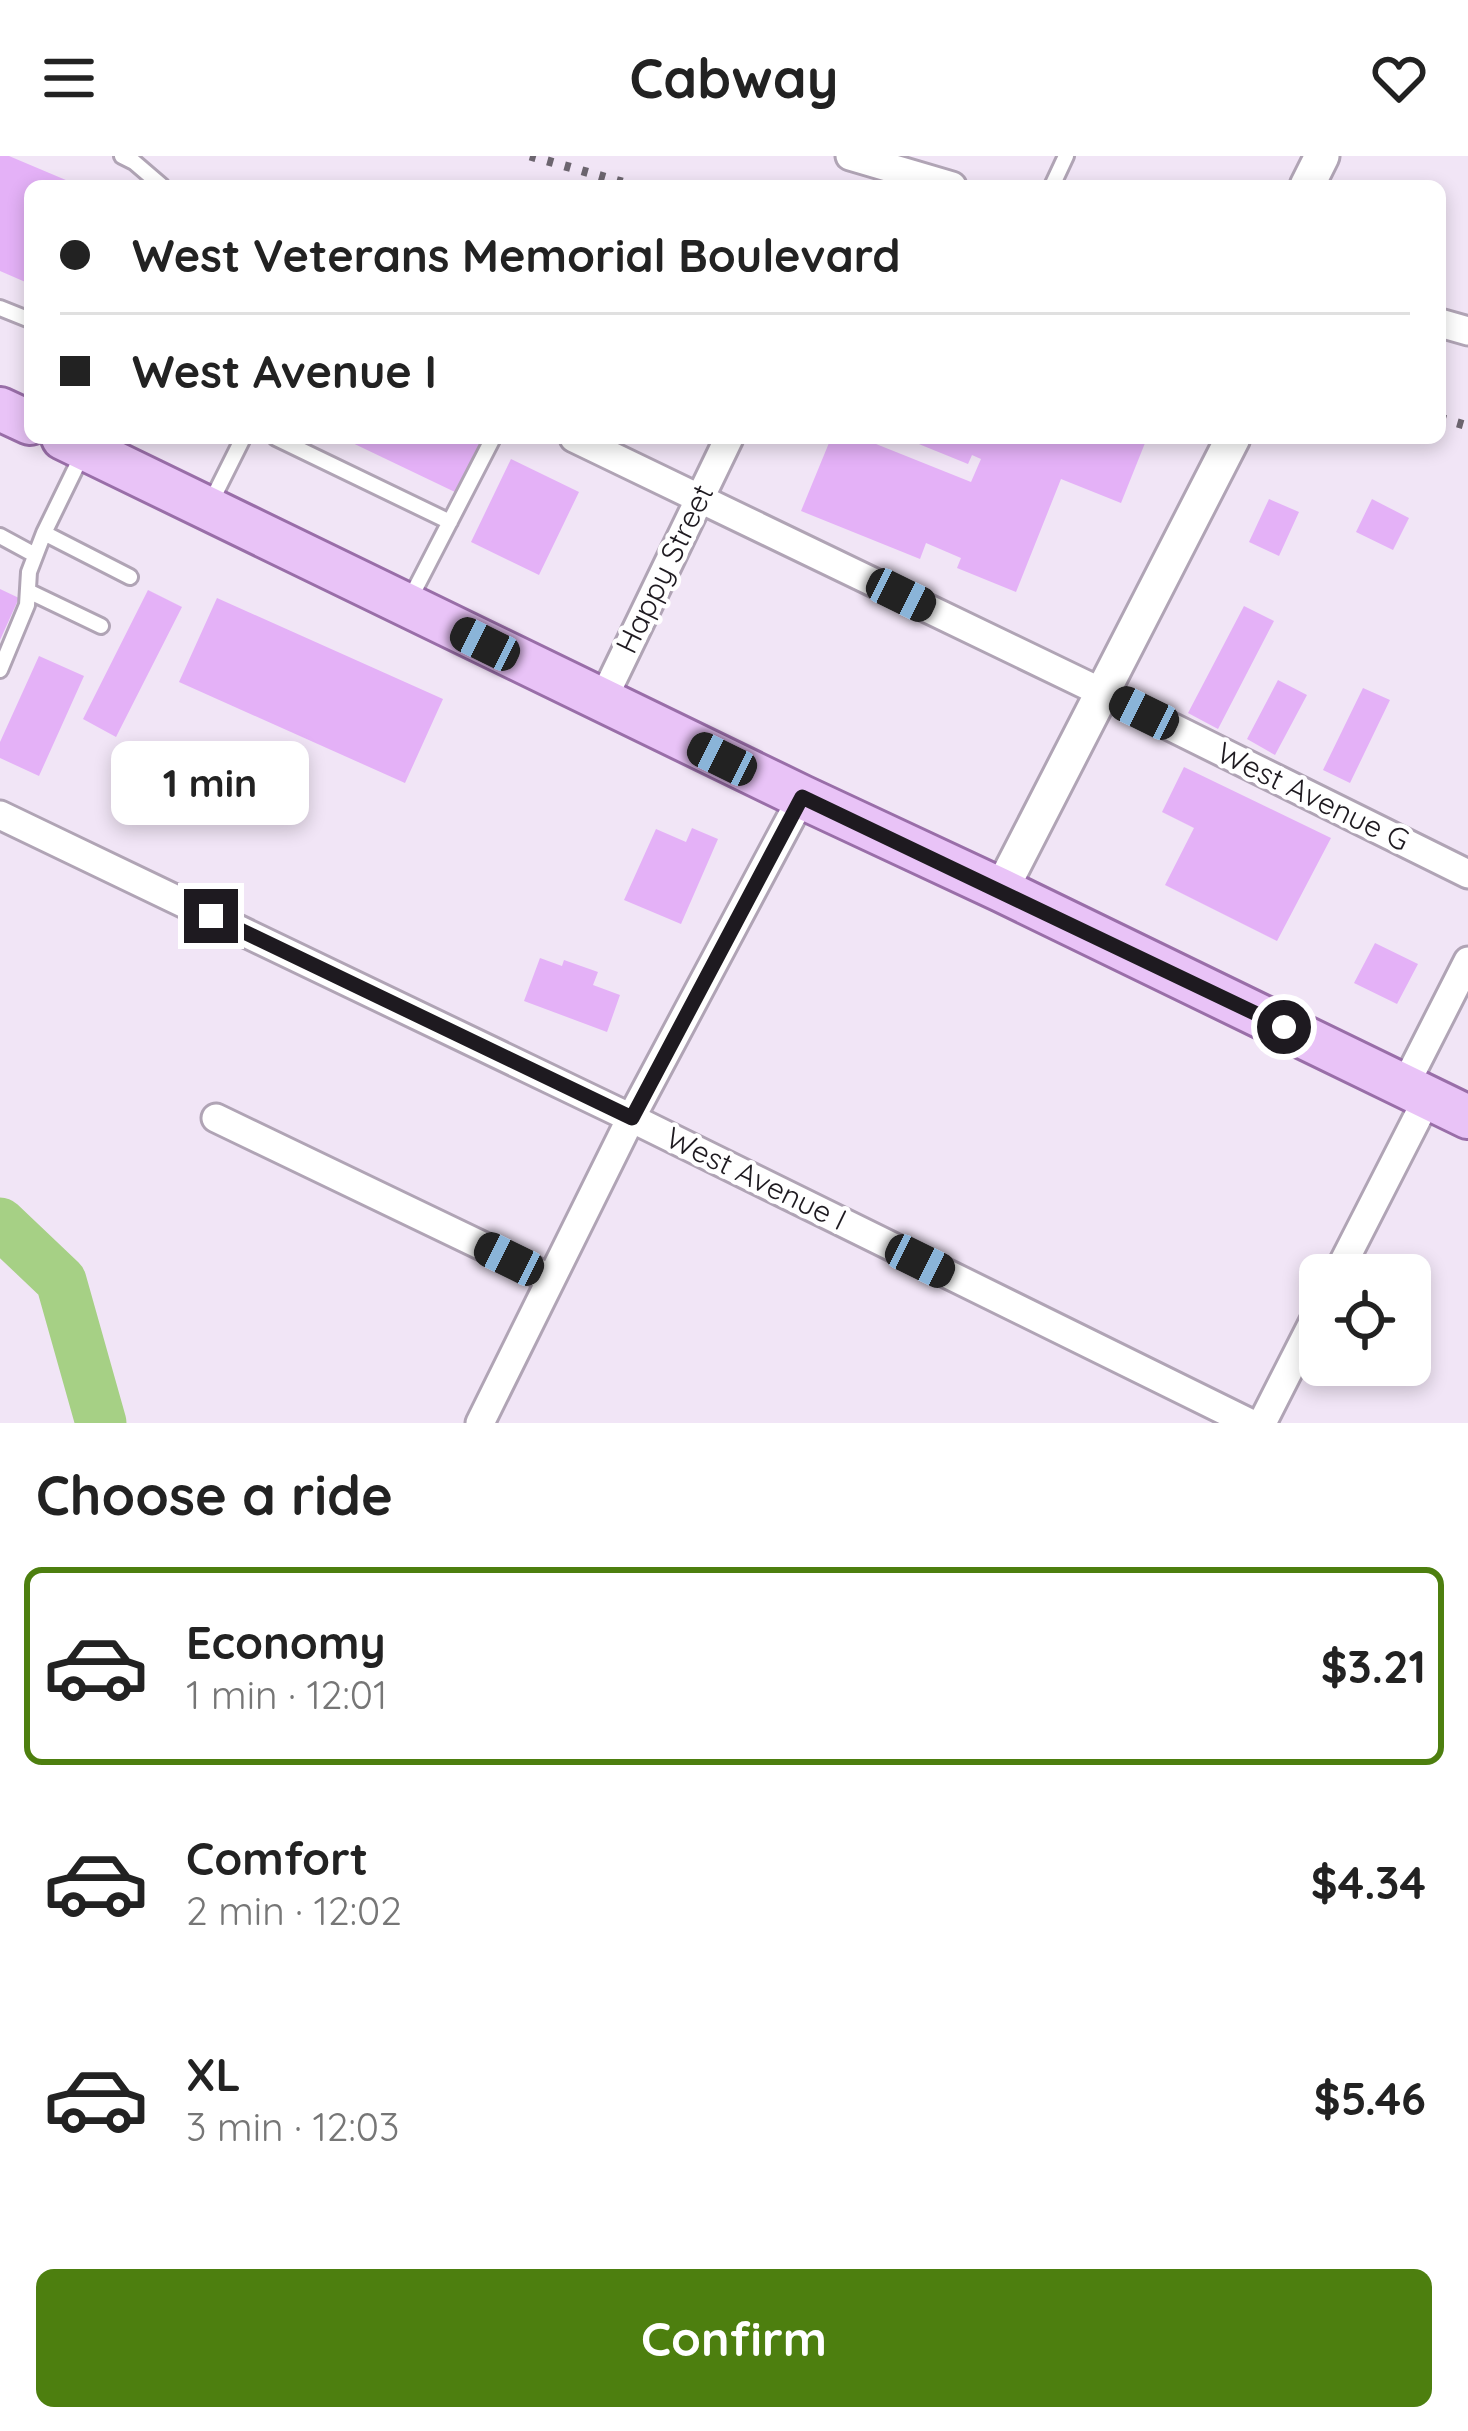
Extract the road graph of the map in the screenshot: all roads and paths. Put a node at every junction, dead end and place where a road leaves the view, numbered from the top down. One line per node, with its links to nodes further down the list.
1 (122, 156): 3 (lane)
2 (850, 156): 4 (street)
3 (156, 180)
4 (932, 180)
5 (79, 444): 16 (lane)
6 (86, 444): 14 (main road)
7 (240, 444): 14 (lane)
8 (289, 444): 15 (lane)
9 (490, 444): 15 (lane)
10 (587, 444): 13 (street, West Avenue G)
11 (726, 444): 13 (street, Happy Street)
12 (1230, 444): 24 (street)
13 (699, 497): 24 (street, West Avenue G); 25 (street, Happy Street)
14 (208, 508): 21 (main road)
15 (450, 522): 21 (lane)
16 (44, 533): 18 (lane); 19 (lane)
17 (0, 536): 18 (lane)
18 (35, 555): 20 (lane)
19 (130, 578)
20 (28, 591): 22 (lane); 23 (lane)
21 (407, 605): 25 (main road)
22 (101, 626)
23 (0, 670)
24 (1103, 693): 28 (street, West Avenue G); 29 (street)
25 (602, 701): 26 (main road)
26 (802, 797): 29 (main road); 34 (street)
27 (0, 815): 34 (street, West Avenue I)
28 (1468, 874)
29 (1001, 890): 31 (main road)
30 (1468, 961): 31 (street)
31 (1417, 1091): 32 (main road); 35 (street)
32 (1468, 1117)
33 (217, 1118): 36 (street)
34 (632, 1118): 36 (street); 39 (street, West Avenue I)
35 (1346, 1254)
36 (551, 1279): 38 (street)
37 (1299, 1350): 40 (street)
38 (480, 1423)
39 (1250, 1423)
40 (1262, 1423)

